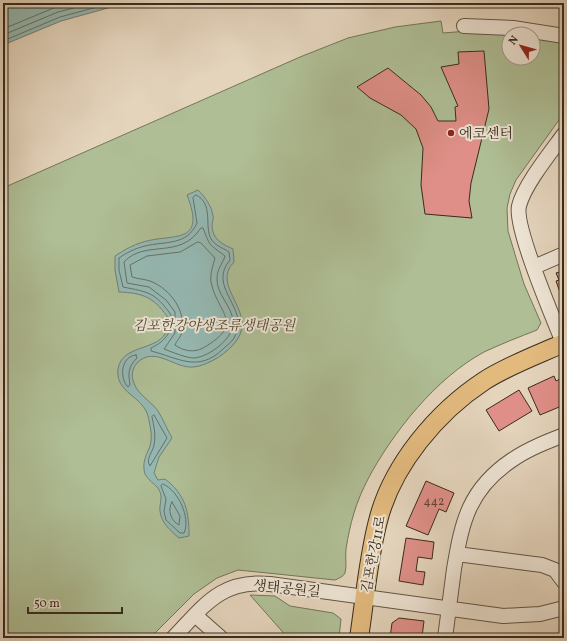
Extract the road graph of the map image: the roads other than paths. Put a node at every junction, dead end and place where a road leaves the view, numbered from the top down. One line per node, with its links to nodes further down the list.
1 (464, 26): 2 (street)
2 (564, 36)
3 (564, 134): 5 (street)
4 (564, 254): 5 (street)
5 (534, 267): 6 (street)
6 (564, 344): 10 (main road, 김포한강11로)
7 (564, 435): 8 (street)
8 (457, 554): 9 (street); 12 (street)
9 (564, 582)
10 (365, 598): 12 (street, 생태공원길); 13 (street, 생태공원길); 16 (main road, 김포한강11로)
11 (564, 608): 12 (street, 생태공원길)
12 (448, 609): 17 (street)
13 (195, 615): 14 (street, 생태공원길); 15 (street)
14 (173, 638)
15 (221, 638)
16 (360, 638)
17 (445, 638)

